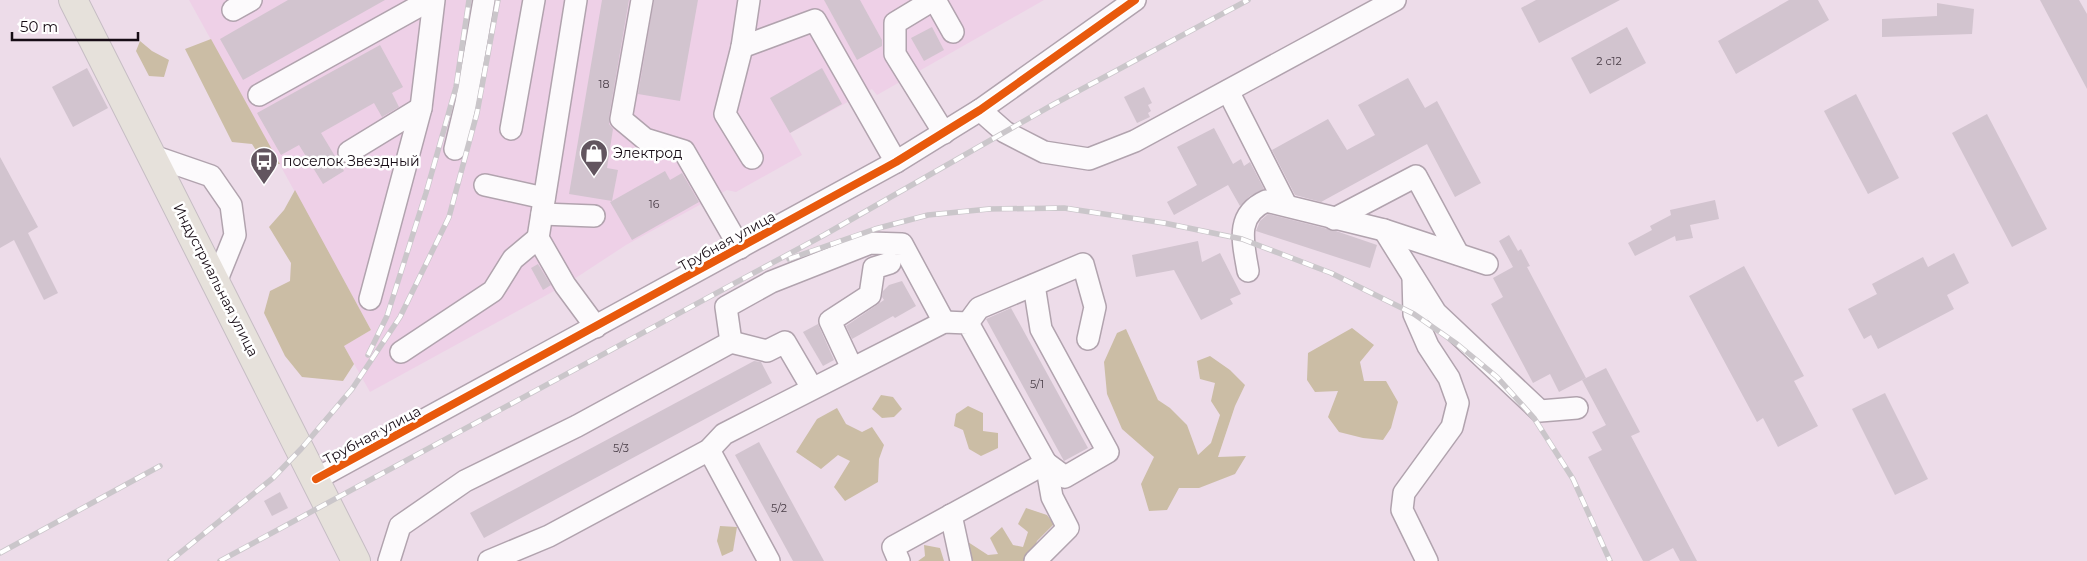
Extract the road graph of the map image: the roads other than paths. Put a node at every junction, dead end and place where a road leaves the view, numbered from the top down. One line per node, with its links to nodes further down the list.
1 (74, 0): 24 (main road, Индустриальная улица)
2 (251, 0): 13 (street)
3 (430, 0): 17 (street)
4 (434, 0): 18 (street)
5 (484, 0): 22 (street)
6 (534, 0): 20 (street)
7 (576, 0): 29 (street)
8 (642, 0): 34 (street)
9 (749, 0): 15 (street)
10 (934, 0): 14 (street); 21 (street)
11 (1135, 0): 19 (street, Трубная улица)
12 (1395, 0): 16 (street)
13 (233, 10)
14 (953, 32)
15 (742, 47): 25 (street); 26 (street)
16 (1228, 90): 19 (street); 28 (street)
17 (259, 95)
18 (422, 108): 23 (street); 42 (street)
19 (980, 110): 21 (street, Трубная улица)
20 (511, 129)
21 (944, 133): 26 (street, Трубная улица)
22 (455, 149)
23 (348, 152)
24 (153, 156): 40 (main road, Индустриальная улица); 40 (street)
25 (752, 158)
26 (896, 162): 34 (street, Трубная улица)
27 (485, 185): 29 (street)
28 (1286, 204): 31 (street); 38 (street)
29 (543, 206): 30 (street); 33 (street)
30 (594, 216)
31 (1334, 219): 32 (street); 35 (street)
32 (1384, 230): 35 (street); 39 (street)
33 (538, 238): 45 (street); 48 (street)
34 (740, 248): 45 (street, Трубная улица)
35 (1458, 254): 37 (street)
36 (890, 263): 49 (street)
37 (1487, 264)
38 (1248, 270)
39 (1413, 277): 51 (street); 63 (street)
40 (216, 282): 54 (main road, Индустриальная улица)
41 (1034, 285): 44 (street); 46 (street); 53 (street)
42 (370, 299)
43 (944, 322): 44 (street); 47 (street); 49 (street)
44 (968, 323): 53 (street)
45 (596, 327): 54 (street, Трубная улица)
46 (1088, 340)
47 (731, 342): 50 (street); 57 (street)
48 (401, 352)
49 (852, 368): 50 (street)
50 (812, 388): 52 (street)
51 (1577, 408)
52 (709, 450): 58 (street); 59 (street)
53 (1046, 463): 55 (street); 62 (street)
54 (316, 479): 56 (main road, Индустриальная улица)
55 (951, 515): 60 (street); 61 (street)
56 (356, 561)
57 (389, 561)
58 (488, 561)
59 (769, 561)
60 (899, 561)
61 (961, 561)
62 (1035, 561)
63 (1427, 561)

